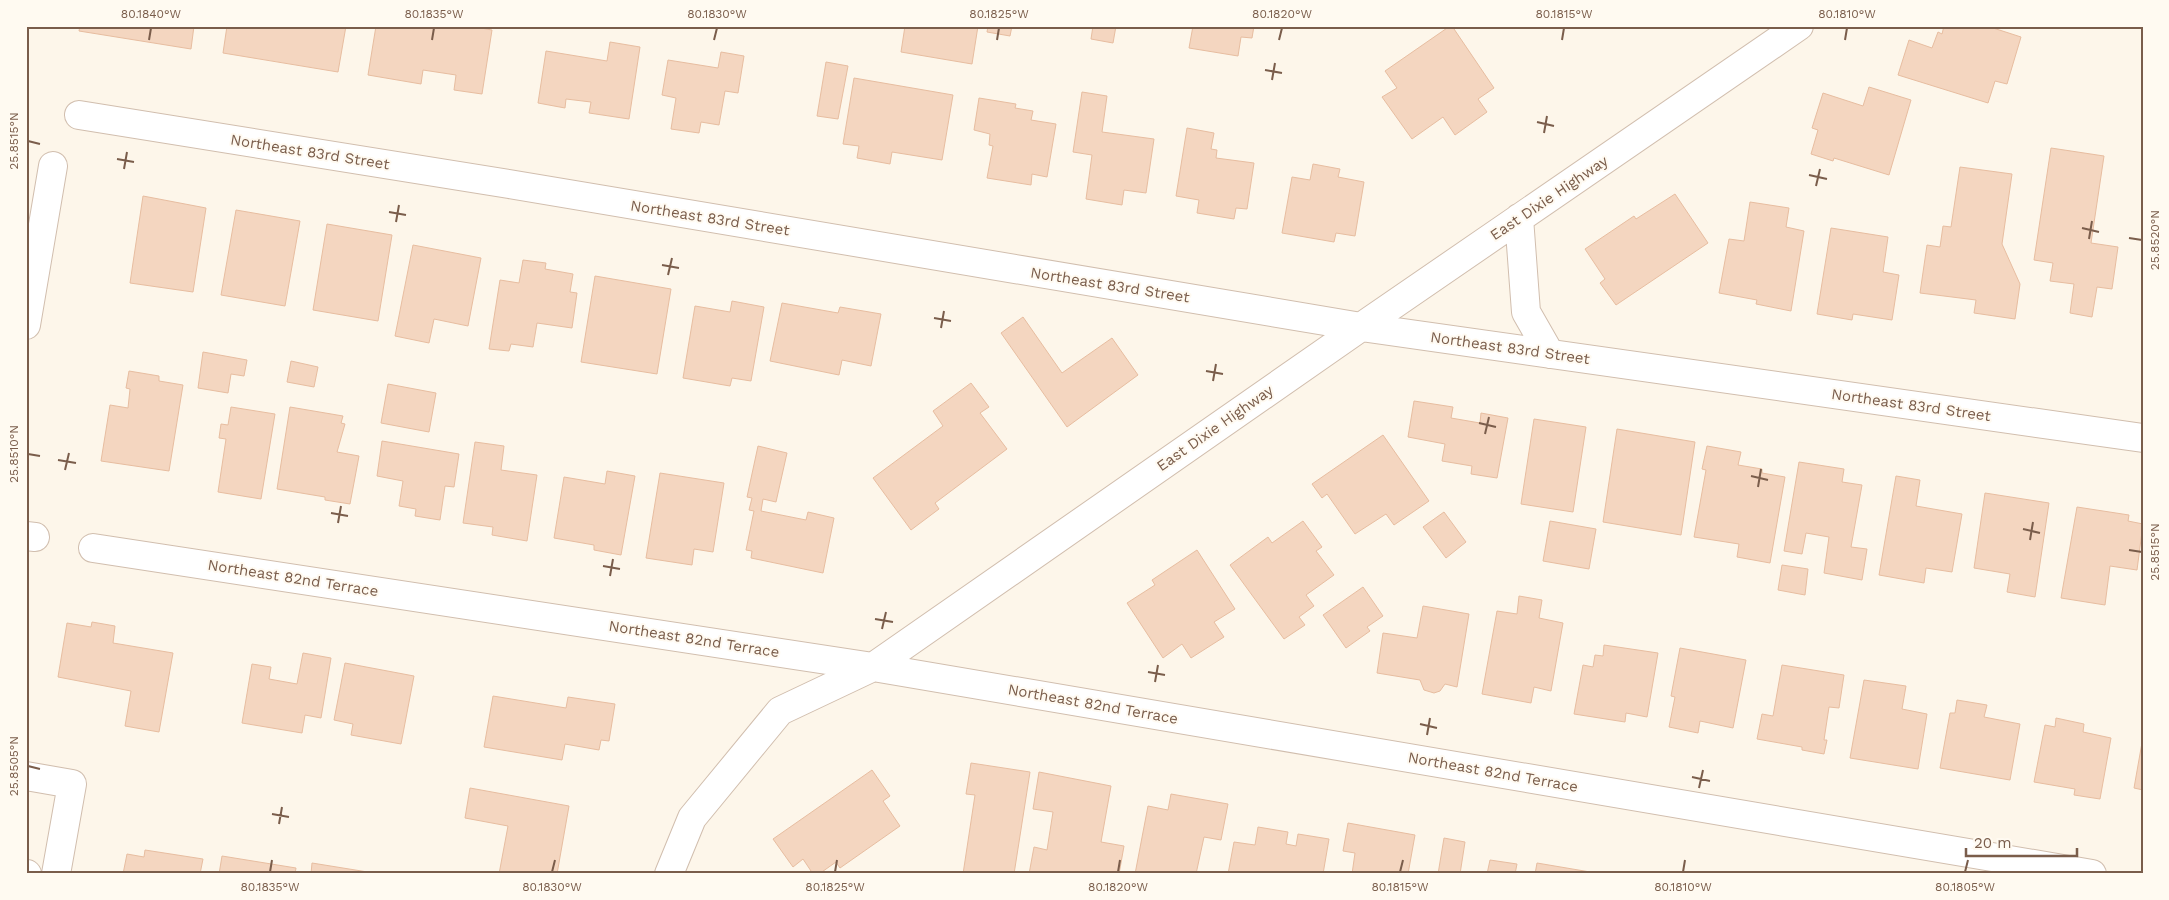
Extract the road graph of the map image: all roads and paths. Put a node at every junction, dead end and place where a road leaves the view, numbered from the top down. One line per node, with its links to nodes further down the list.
1 (1799, 26): 4 (street, East Dixie Highway)
2 (79, 115): 6 (street, Northeast 83rd Street)
3 (53, 166): 5 (street)
4 (1519, 218): 6 (street, East Dixie Highway); 7 (street)
5 (26, 325)
6 (1361, 327): 7 (street, Northeast 83rd Street); 10 (street, East Dixie Highway)
7 (1550, 354): 8 (street, Northeast 83rd Street)
8 (2143, 438)
9 (93, 548): 10 (street, Northeast 82nd Terrace)
10 (873, 667): 12 (street, East Dixie Highway); 14 (street, Northeast 82nd Terrace)
11 (26, 776): 13 (street)
12 (670, 868)
13 (56, 874)
14 (2092, 874)

